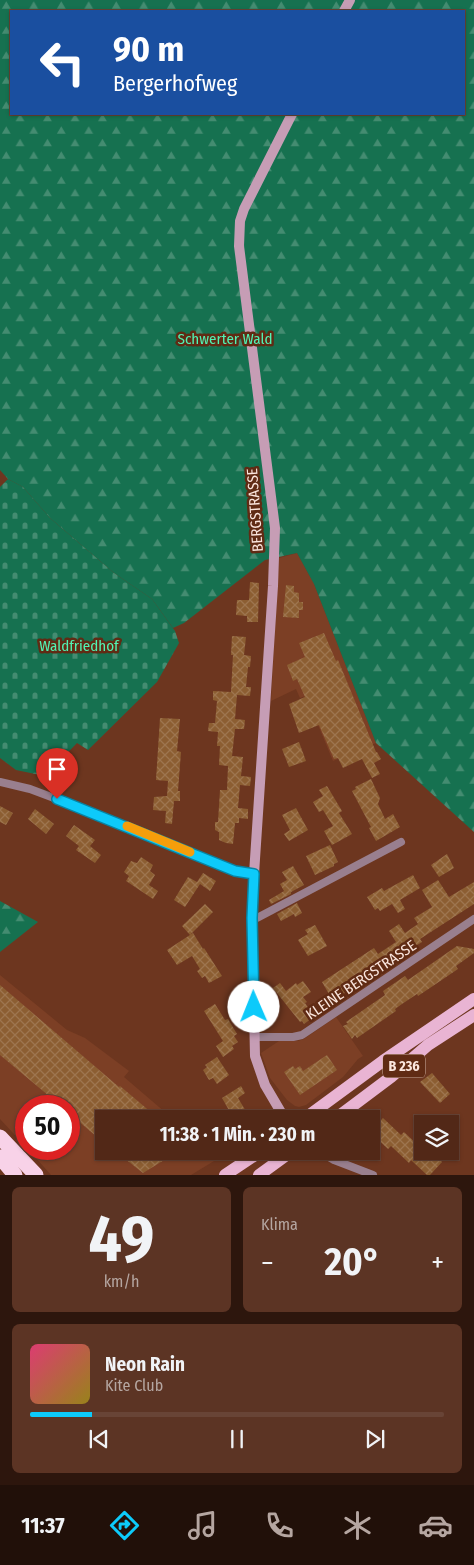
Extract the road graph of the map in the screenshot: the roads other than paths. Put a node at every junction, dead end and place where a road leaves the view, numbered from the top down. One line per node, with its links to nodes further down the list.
1 (291, 115): 4 (main road, BERGSTRASSE)
2 (0, 782): 4 (street)
3 (401, 842): 5 (street)
4 (254, 874): 5 (main road, BERGSTRASSE)
5 (252, 918): 9 (main road, BERGSTRASSE)
6 (474, 919): 9 (street, KLEINE BERGSTRASSE)
7 (474, 999): 11 (main road, B 236)
8 (474, 1014): 12 (main road, B 236)
9 (254, 1037): 10 (main road, BERGSTRASSE)
10 (279, 1110)
11 (316, 1110)
12 (347, 1110)
13 (0, 1138): 19 (highway)
14 (0, 1157): 18 (highway)
15 (248, 1160): 20 (main road)
16 (280, 1160): 21 (main road)
17 (334, 1160): 22 (street)
18 (15, 1175)
19 (36, 1175)
20 (225, 1175)
21 (259, 1175)
22 (372, 1175)

